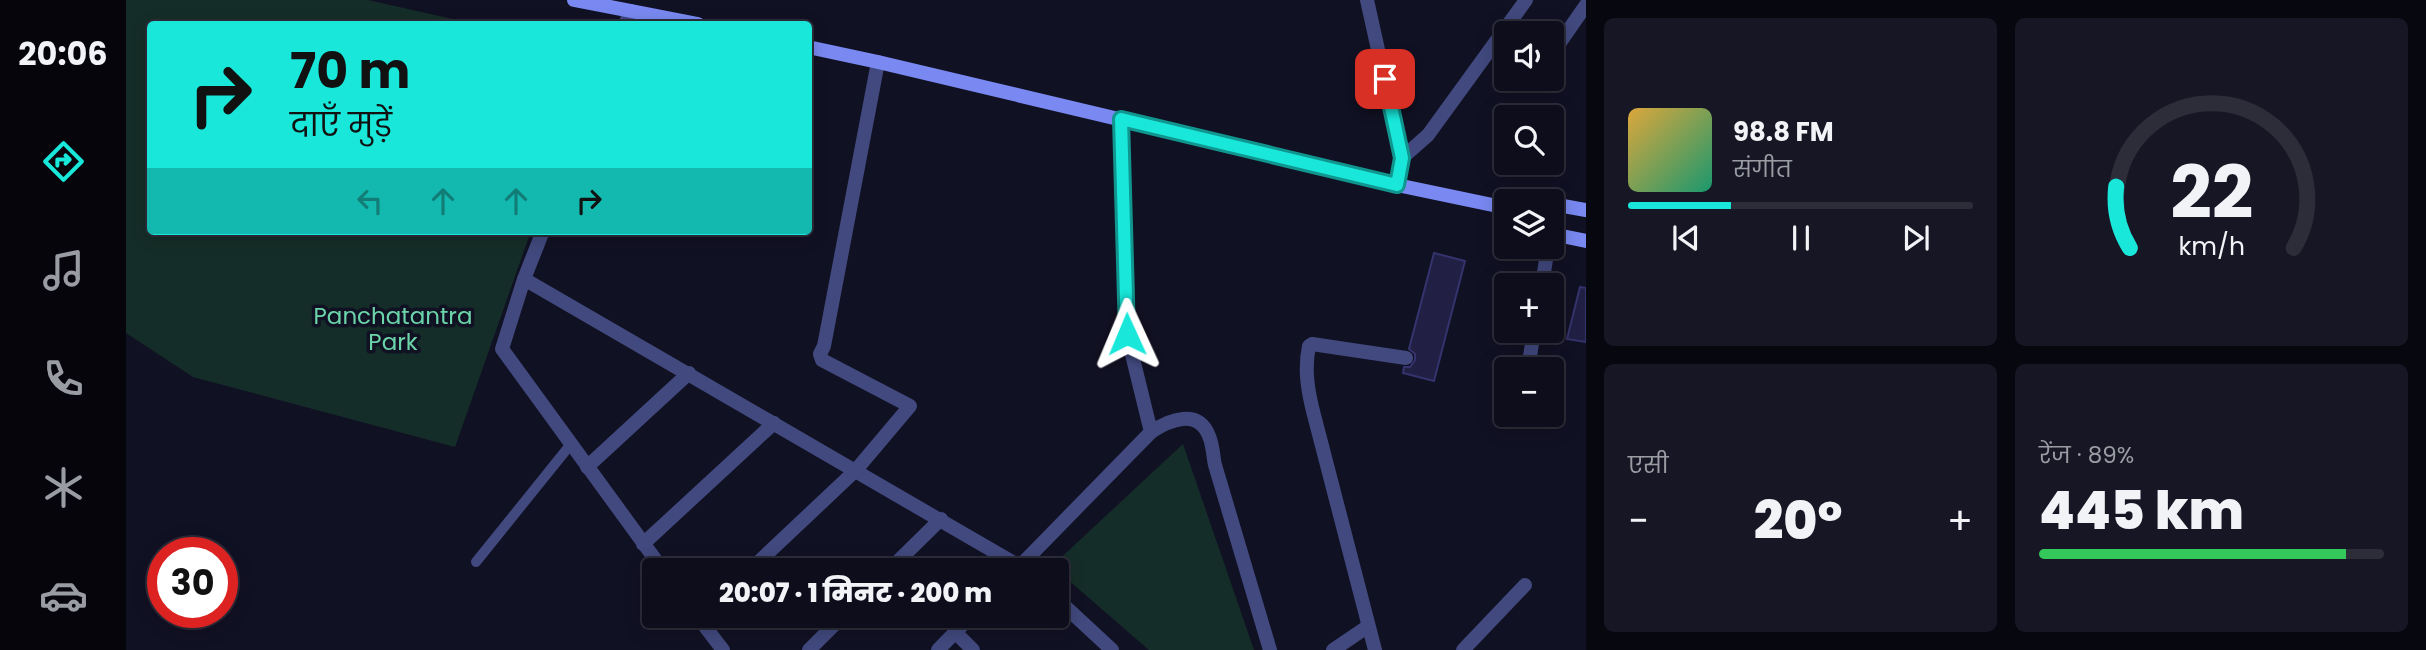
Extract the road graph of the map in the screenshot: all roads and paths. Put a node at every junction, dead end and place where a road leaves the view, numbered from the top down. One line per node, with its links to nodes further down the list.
1 (574, 0): 5 (street)
2 (1367, 0): 11 (street)
3 (1526, 0): 11 (street)
4 (1586, 5): 7 (street)
5 (628, 18): 6 (street)
6 (663, 21)
7 (1564, 37)
8 (812, 48): 9 (street)
9 (878, 62): 10 (street); 26 (street)
10 (1121, 119): 12 (street); 23 (street)
11 (1402, 158): 12 (street)
12 (1397, 185): 13 (street)
13 (1494, 205)
14 (1564, 206): 15 (street)
15 (1586, 210)
16 (541, 235): 19 (street)
17 (1564, 236): 18 (street)
18 (1586, 241)
19 (524, 279): 21 (street); 24 (street)
20 (1406, 358): 37 (street)
21 (689, 373): 22 (street); 25 (street)
22 (774, 423): 26 (street); 28 (street)
23 (1151, 432): 33 (street); 47 (street)
24 (571, 444): 25 (street); 34 (lane)
25 (587, 467): 28 (street)
26 (856, 470): 27 (street); 30 (street)
27 (941, 519): 31 (street); 32 (street)
28 (643, 544): 29 (street)
29 (654, 558)
30 (763, 558)
31 (901, 558)
32 (1003, 558)
33 (1031, 558)
34 (476, 562)
35 (1525, 585): 50 (street)
36 (1069, 610): 46 (street)
37 (1367, 627): 48 (street); 49 (street)
38 (707, 628): 42 (street)
39 (831, 628): 43 (street)
40 (959, 628): 41 (street)
41 (955, 632): 44 (street); 45 (street)
42 (723, 650)
43 (809, 650)
44 (938, 650)
45 (973, 650)
46 (1112, 650)
47 (1270, 650)
48 (1333, 650)
49 (1375, 650)
50 (1464, 650)

